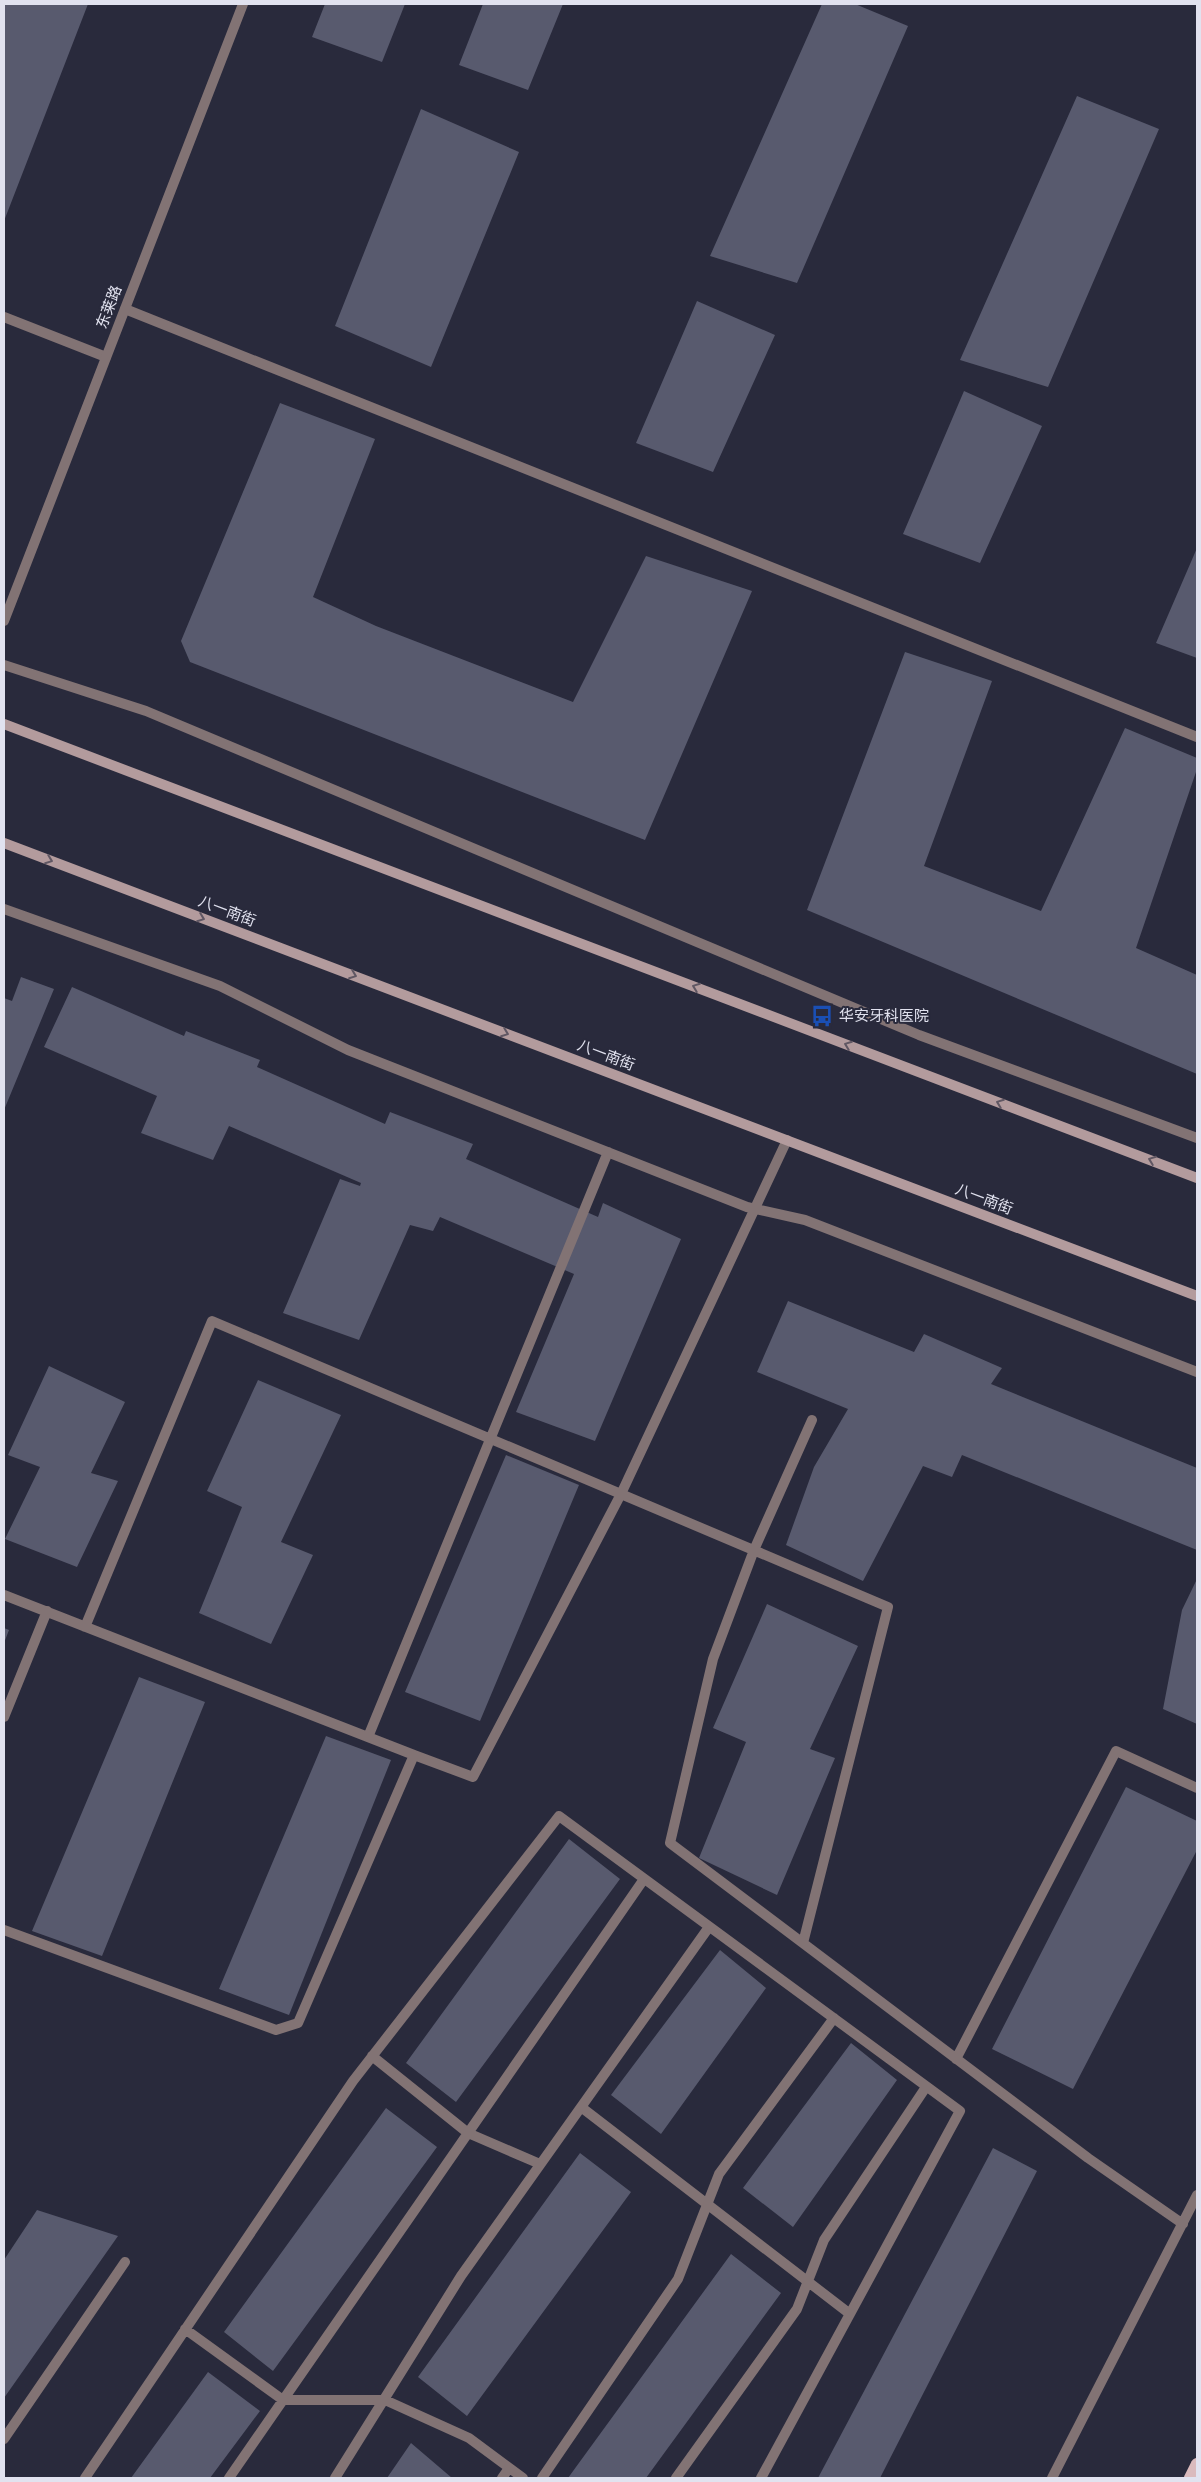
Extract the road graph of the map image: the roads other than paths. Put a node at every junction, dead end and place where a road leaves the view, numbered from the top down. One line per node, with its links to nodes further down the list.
1 (243, 4): 2 (street, 东莱路)
2 (125, 308): 4 (street, 东莱路); 8 (street)
3 (4, 317): 4 (street)
4 (106, 357): 5 (street, 东莱路)
5 (4, 621)
6 (4, 665): 11 (street)
7 (4, 724): 14 (main road, one-way to 7)
8 (1197, 737)
9 (4, 843): 12 (main road, 八一南街, one-way to 12)
10 (4, 909): 13 (street)
11 (1197, 1138)
12 (787, 1140): 15 (street); 16 (main road, 八一南街)
13 (608, 1152): 15 (street); 19 (street)
14 (1197, 1178)
15 (755, 1209): 17 (street); 20 (street)
16 (1197, 1296)
17 (1197, 1372)
18 (812, 1420): 21 (street)
19 (491, 1439): 20 (street); 24 (street); 26 (street)
20 (621, 1494): 21 (street); 27 (street)
21 (754, 1550): 32 (street); 32 (street)
22 (4, 1595): 23 (street)
23 (47, 1611): 24 (street); 25 (street)
24 (85, 1627): 26 (street)
25 (4, 1717)
26 (368, 1737): 27 (street)
27 (414, 1755): 31 (street)
28 (1197, 1788): 35 (street)
29 (644, 1879): 30 (street); 34 (street); 38 (street)
30 (709, 1927): 33 (street); 37 (street)
31 (4, 1930)
32 (802, 1943): 35 (street)
33 (834, 2018): 36 (street); 41 (street)
34 (372, 2056): 38 (street); 46 (street)
35 (956, 2059): 42 (street)
36 (926, 2087): 44 (street); 45 (street)
37 (582, 2107): 39 (street); 41 (street)
38 (468, 2133): 39 (street); 47 (street)
39 (540, 2164): 48 (street)
40 (1197, 2195): 42 (street)
41 (708, 2204): 44 (street); 57 (street)
42 (1183, 2224): 60 (street)
43 (125, 2262): 49 (street)
44 (808, 2281): 45 (street); 58 (street)
45 (850, 2314): 59 (street)
46 (186, 2329): 47 (street); 52 (street)
47 (283, 2400): 48 (street); 53 (street)
48 (385, 2400): 51 (street); 54 (street)
49 (4, 2439)
50 (1197, 2464): 61 (main road)
51 (509, 2468): 55 (street); 56 (street)
52 (85, 2478)
53 (229, 2478)
54 (335, 2478)
55 (502, 2478)
56 (523, 2478)
57 (542, 2478)
58 (676, 2478)
59 (761, 2478)
60 (1052, 2478)
61 (1190, 2478)

